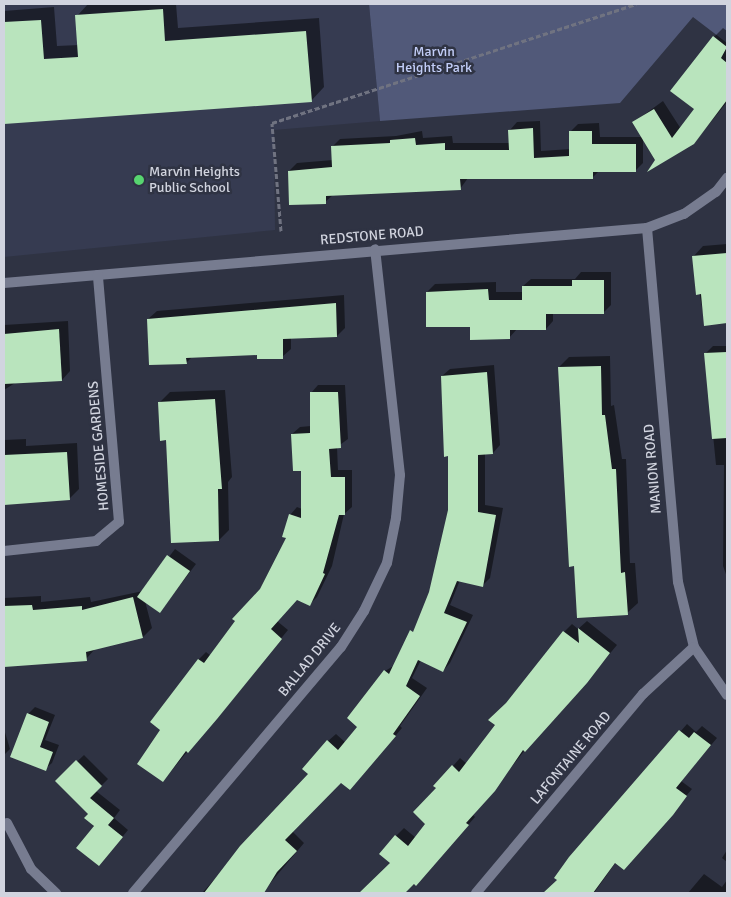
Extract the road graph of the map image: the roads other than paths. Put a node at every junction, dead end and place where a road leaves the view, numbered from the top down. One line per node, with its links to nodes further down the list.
1 (727, 178): 2 (street, REDSTONE ROAD)
2 (647, 228): 3 (street, REDSTONE ROAD); 7 (street, MANION ROAD)
3 (375, 249): 4 (street, REDSTONE ROAD); 11 (street, BALLAD DRIVE)
4 (98, 275): 5 (street, REDSTONE ROAD); 6 (street, HOMESIDE GARDENS)
5 (4, 283)
6 (4, 551)
7 (694, 647): 8 (street, MANION ROAD); 12 (street, LAFONTAINE ROAD)
8 (727, 695)
9 (7, 823): 10 (street)
10 (56, 893)
11 (133, 893)
12 (476, 893)

